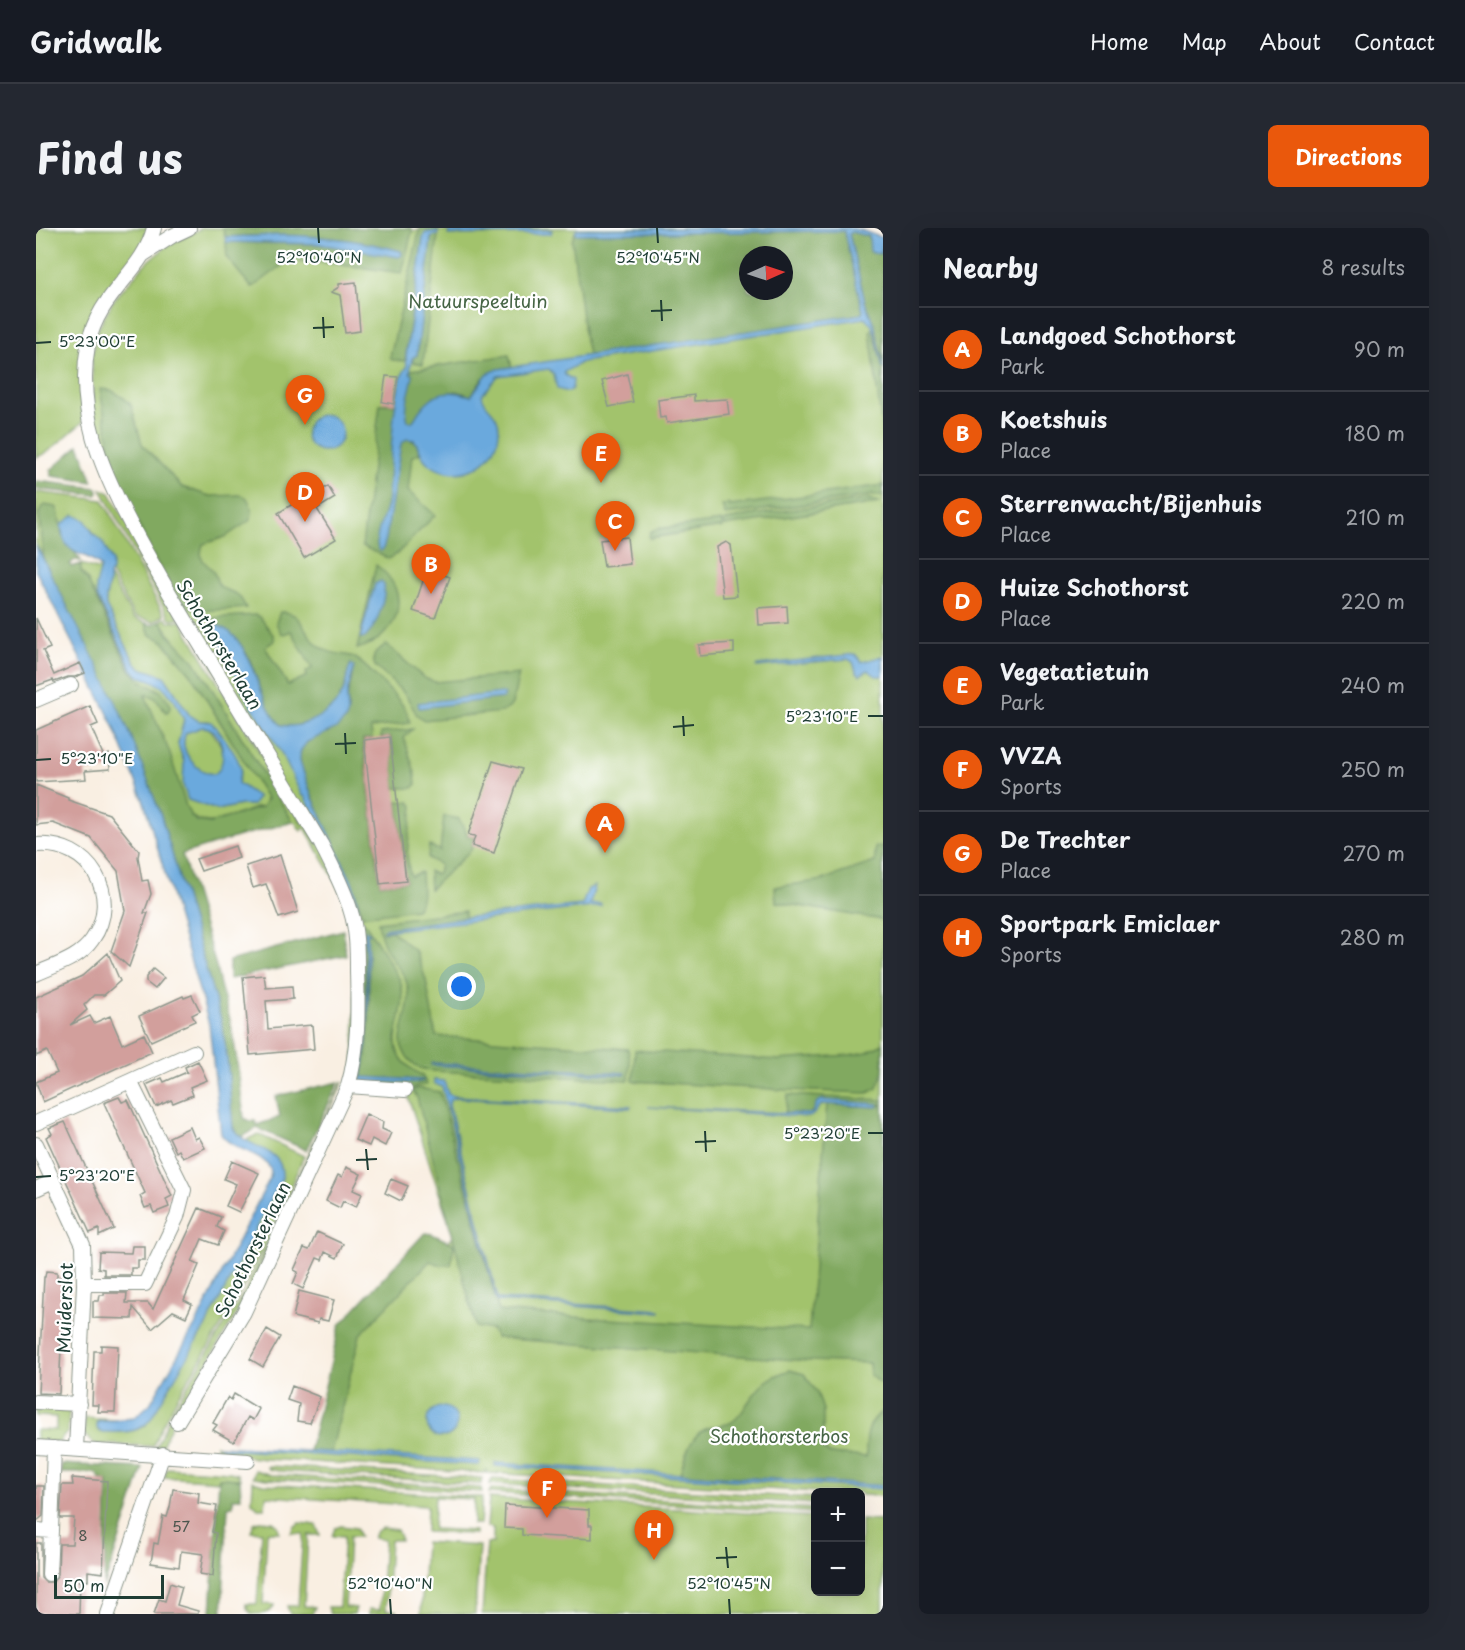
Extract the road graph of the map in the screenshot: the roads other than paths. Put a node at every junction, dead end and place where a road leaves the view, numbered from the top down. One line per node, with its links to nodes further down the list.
1 (154, 228): 3 (street, Schothorsterlaan)
2 (189, 228): 3 (street)
3 (143, 255): 10 (street, Schothorsterlaan)
4 (71, 685): 5 (street)
5 (36, 700)
6 (36, 845): 7 (street)
7 (36, 974)
8 (194, 1052): 9 (street)
9 (130, 1081): 12 (street); 16 (street)
10 (348, 1086): 11 (street); 19 (street, Schothorsterlaan)
11 (405, 1090)
12 (36, 1123)
13 (36, 1144): 14 (street, Muiderslot)
14 (53, 1181): 15 (street); 16 (street, Muiderslot)
15 (36, 1189)
16 (84, 1284): 18 (street, Muiderslot)
17 (36, 1402): 18 (street)
18 (79, 1404): 22 (street, Muiderslot)
19 (177, 1422)
20 (36, 1447): 21 (street)
21 (54, 1448): 22 (street); 26 (street)
22 (76, 1449): 23 (street)
23 (163, 1454): 24 (street); 28 (street)
24 (248, 1461)
25 (36, 1530): 26 (street)
26 (51, 1531): 27 (street)
27 (49, 1574)
28 (108, 1614)

